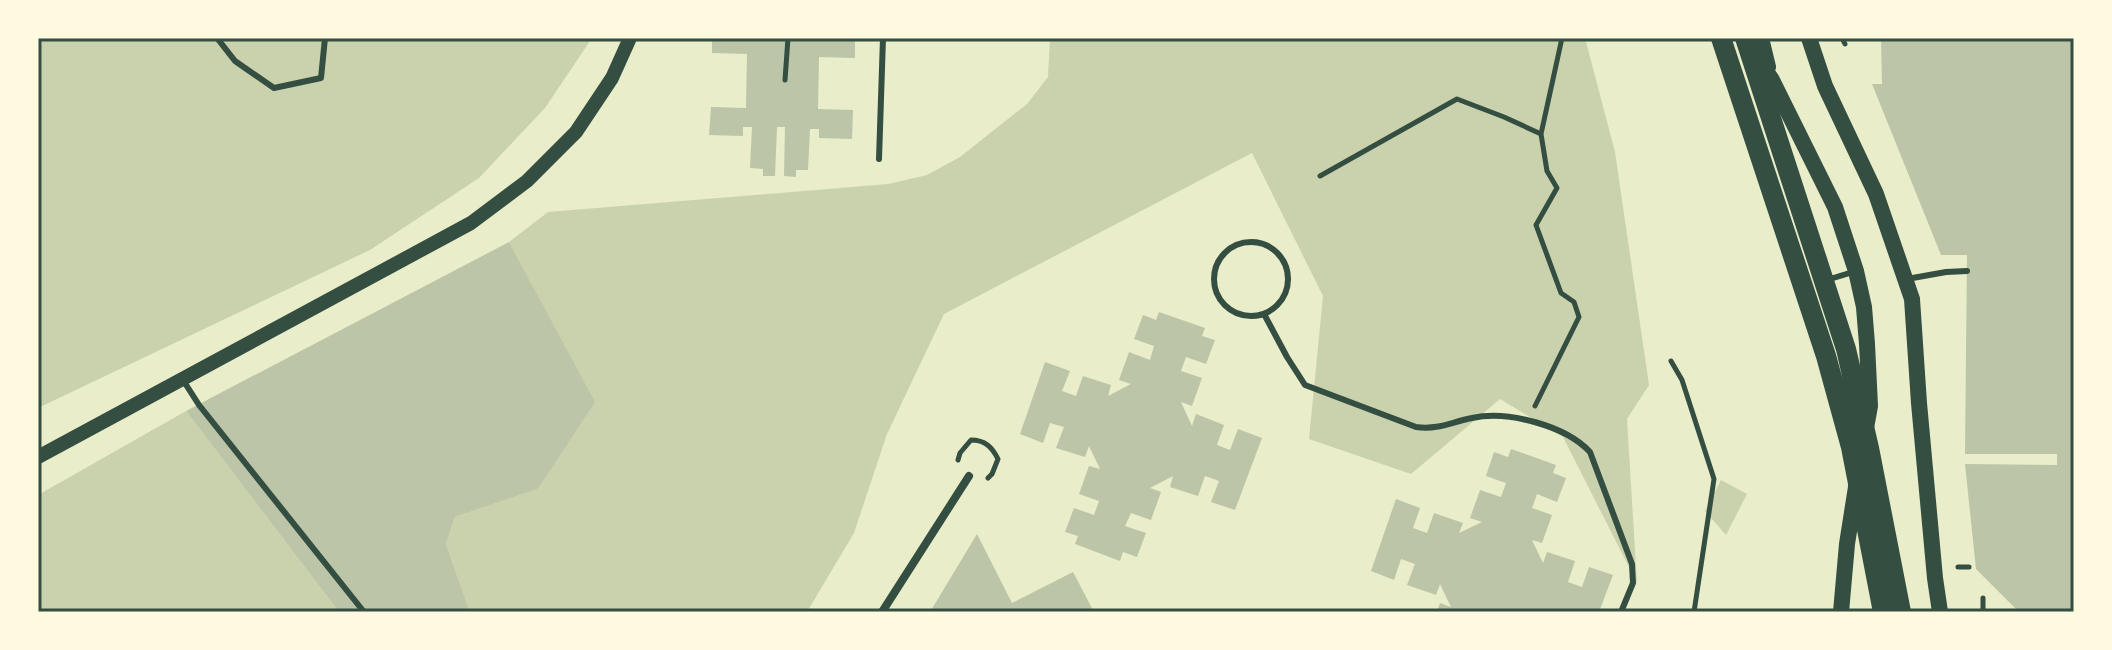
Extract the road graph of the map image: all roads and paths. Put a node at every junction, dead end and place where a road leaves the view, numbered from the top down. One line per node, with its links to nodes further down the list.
1 (217, 38): 2 (lane)
2 (325, 38)
3 (630, 38): 24 (street)
4 (788, 38): 11 (path)
5 (883, 38): 14 (lane)
6 (1562, 38): 13 (path)
7 (1721, 38): 37 (main road)
8 (1745, 38): 12 (main road); 38 (main road)
9 (1761, 38): 12 (main road)
10 (1809, 38): 20 (main road)
11 (785, 80)
12 (1772, 80): 17 (main road)
13 (1541, 134): 15 (path); 25 (path)
14 (879, 159)
15 (1320, 176)
16 (1809, 216): 19 (lane)
17 (1856, 271): 19 (lane); 32 (main road)
18 (1967, 271): 20 (lane)
19 (1830, 279): 22 (lane)
20 (1905, 279): 39 (main road)
21 (1264, 314): 21 (lane); 25 (lane)
22 (1841, 316)
23 (1671, 361): 36 (path)
24 (183, 380): 26 (street); 33 (lane)
25 (1528, 419): 35 (lane)
26 (38, 457)
27 (969, 476): 34 (street)
28 (1958, 567): 29 (path)
29 (1969, 567)
30 (1983, 598): 31 (path)
31 (1983, 609)
32 (1843, 611)
33 (364, 612)
34 (882, 612)
35 (1621, 612)
36 (1694, 612)
37 (1883, 612)
38 (1901, 612)
39 (1940, 612)

